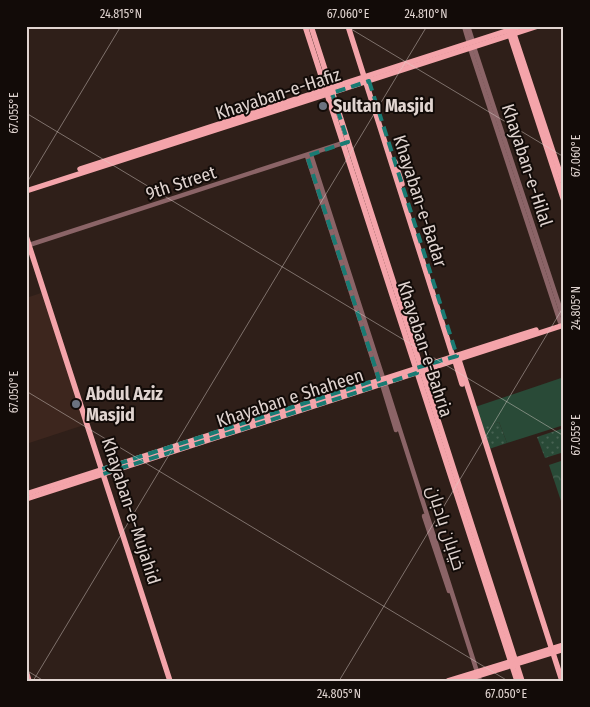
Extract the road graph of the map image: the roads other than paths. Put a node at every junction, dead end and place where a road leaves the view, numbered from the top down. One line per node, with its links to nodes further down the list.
1 (305, 26): 12 (main road, Khayaban-e-Bahria)
2 (311, 26): 12 (main road, Khayaban-e-Bahria)
3 (350, 26): 11 (main road, Khayaban-e-Badar)
4 (464, 26): 10 (street)
5 (468, 26): 10 (street)
6 (538, 26): 7 (main road, Khayaban-e-Hafiz)
7 (513, 29): 8 (main road, Khayaban-e-Hafiz); 8 (main road); 9 (main road); 9 (main road)
8 (501, 36): 9 (main road); 10 (main road, Khayaban-e-Hafiz)
9 (515, 44): 15 (main road); 18 (main road)
10 (472, 45): 11 (main road, Khayaban-e-Hafiz); 21 (street)
11 (366, 79): 12 (main road, Khayaban-e-Hafiz); 23 (main road, Khayaban-e-Badar)
12 (329, 91): 13 (main road, Khayaban-e-Bahria); 16 (main road, Khayaban-e-Hafiz); 17 (main road, Khayaban-e-Hafiz)
13 (345, 143): 14 (street, 9th Street); 24 (main road, Khayaban-e-Bahria)
14 (309, 156): 20 (street, 9th Street); 25 (street, خیابان بادبان)
15 (564, 185)
16 (26, 188)
17 (26, 191)
18 (564, 201)
19 (26, 236): 20 (main road, Khayaban-e-Mujahid)
20 (28, 246): 26 (main road, Khayaban-e-Mujahid)
21 (563, 322): 22 (street); 23 (main road, Khayaban e Shaheen)
22 (564, 332)
23 (456, 359): 24 (main road, Khayaban e Shaheen); 31 (main road, Khayaban-e-Badar)
24 (419, 370): 25 (main road, Khayaban e Shaheen); 32 (main road, Khayaban-e-Bahria)
25 (382, 381): 26 (main road, Khayaban e Shaheen); 34 (street, خیابان بادبان)
26 (103, 472): 27 (main road, Khayaban e Shaheen); 28 (main road, Khayaban e Shaheen); 36 (main road, Khayaban-e-Mujahid)
27 (26, 494)
28 (26, 499)
29 (564, 645): 31 (main road)
30 (564, 649): 31 (main road)
31 (551, 651): 32 (main road); 41 (main road, Khayaban-e-Badar)
32 (514, 663): 34 (main road); 39 (main road, Khayaban-e-Bahria); 40 (main road, Khayaban-e-Bahria)
33 (26, 671): 35 (main road)
34 (478, 676): 37 (main road); 38 (main road)
35 (29, 681)
36 (170, 681)
37 (448, 681)
38 (461, 681)
39 (517, 681)
40 (522, 681)
41 (561, 681)

